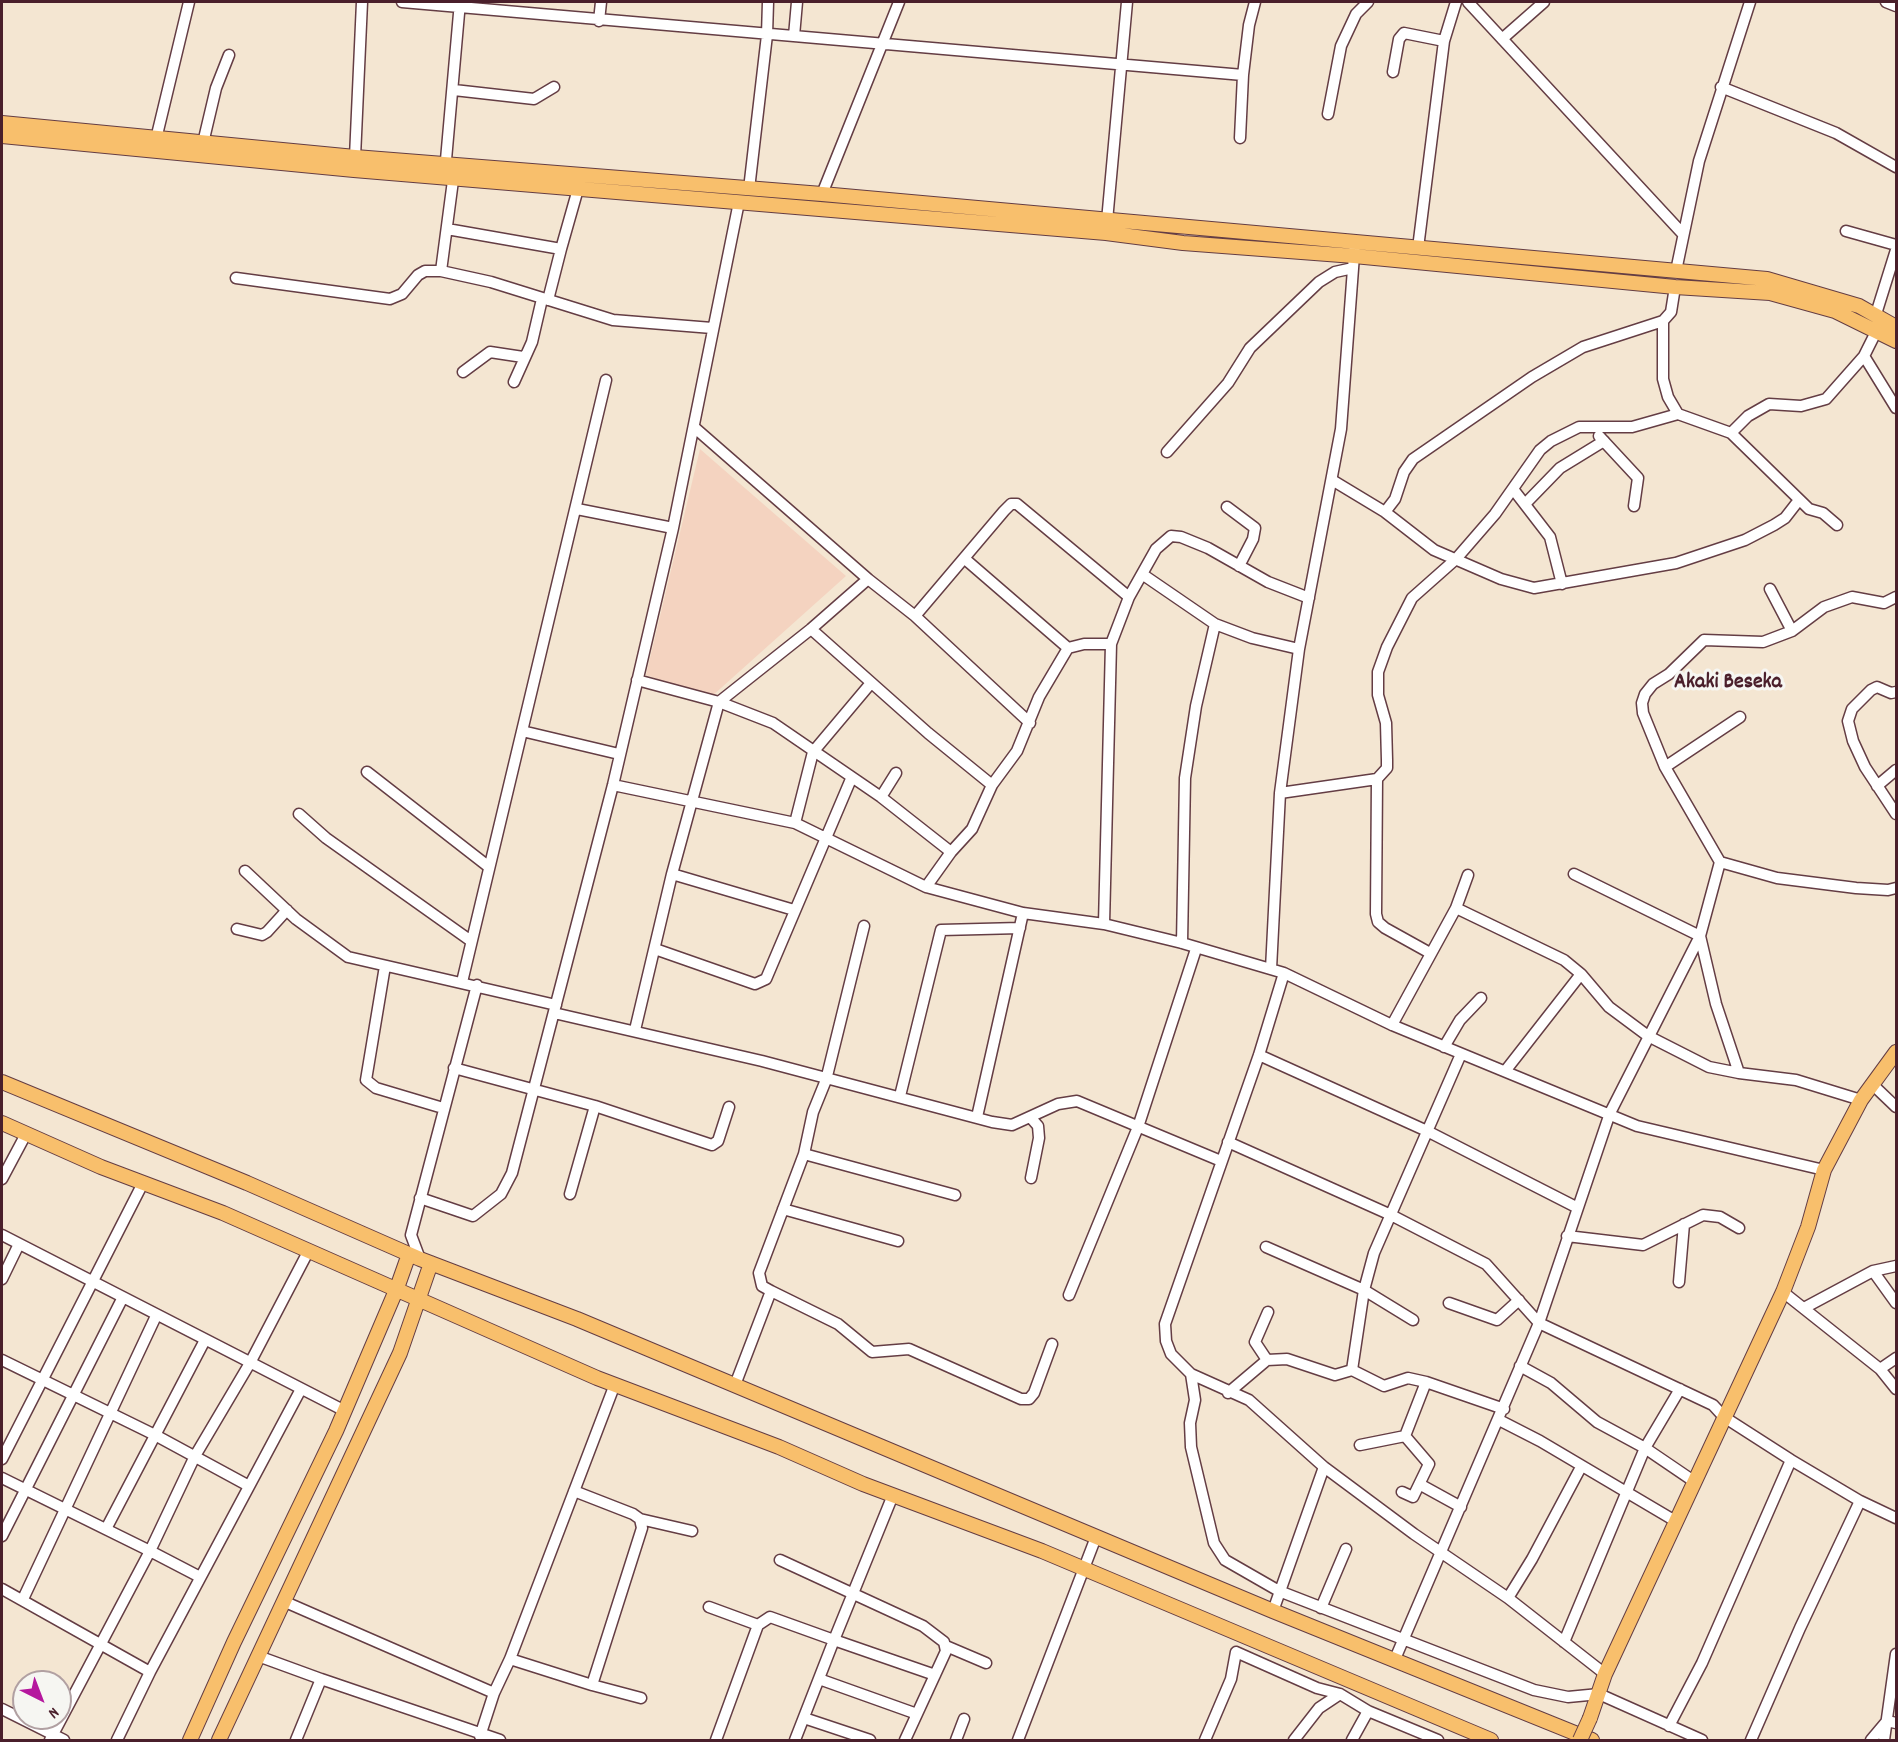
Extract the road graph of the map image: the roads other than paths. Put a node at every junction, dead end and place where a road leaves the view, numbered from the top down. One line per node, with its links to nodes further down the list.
1 (189, 2): 35 (street)
2 (362, 2): 37 (street)
3 (402, 2): 16 (street)
4 (601, 2): 18 (street)
5 (768, 2): 19 (street)
6 (796, 2): 20 (street)
7 (899, 2): 23 (street)
8 (1127, 2): 25 (street)
9 (1255, 2): 27 (street)
10 (1368, 2): 31 (street)
11 (1456, 2): 22 (street)
12 (1468, 2): 21 (street)
13 (1544, 2): 21 (street)
14 (1750, 2): 29 (street)
15 (1886, 2): 17 (street)
16 (460, 4): 18 (street); 30 (street)
17 (1896, 6)
18 (599, 21): 19 (street)
19 (767, 35): 20 (street); 41 (street)
20 (794, 36): 23 (street)
21 (1502, 39): 47 (street)
22 (1444, 41): 26 (street); 49 (street)
23 (882, 42): 25 (street); 42 (street)
24 (229, 55): 36 (street)
25 (1123, 65): 27 (street); 44 (street)
26 (1393, 72)
27 (1243, 75): 34 (street)
28 (554, 87): 30 (street)
29 (1721, 87): 38 (street); 47 (street)
30 (454, 90): 39 (street)
31 (1328, 114)
32 (2, 123): 35 (main road)
33 (2, 136): 39 (main road)
34 (1240, 138)
35 (156, 139): 36 (main road)
36 (203, 143): 37 (main road)
37 (355, 157): 39 (main road)
38 (1896, 167)
39 (450, 171): 40 (main road); 41 (main road); 45 (street)
40 (578, 189): 43 (main road); 50 (street)
41 (749, 189): 42 (main road)
42 (822, 194): 44 (main road)
43 (739, 202): 52 (main road); 61 (street)
44 (1107, 221): 52 (main road)
45 (447, 229): 50 (street); 53 (street)
46 (1846, 231): 48 (street)
47 (1682, 233): 54 (street)
48 (1896, 245)
49 (1418, 248): 52 (main road); 54 (main road)
50 (561, 249): 57 (street)
51 (1896, 250): 58 (street)
52 (1354, 255): 56 (main road); 75 (street); 76 (street)
53 (441, 271): 55 (street); 57 (street)
54 (1676, 271): 58 (main road)
55 (236, 278)
56 (1675, 287): 59 (street); 62 (main road)
57 (545, 299): 61 (street); 65 (street)
58 (1876, 314): 60 (main road)
59 (1663, 321): 70 (street); 83 (street)
60 (1896, 327)
61 (712, 328): 72 (street)
62 (1877, 330): 63 (main road); 64 (street)
63 (1896, 341)
64 (1864, 356): 69 (street); 73 (street)
65 (523, 357): 66 (street); 68 (street)
66 (464, 372)
67 (606, 380): 82 (street)
68 (514, 382)
69 (1896, 408)
70 (1678, 414): 71 (street); 73 (street)
71 (1591, 427): 74 (street); 77 (street)
72 (695, 428): 85 (street); 90 (street)
73 (1731, 434): 78 (street)
74 (1604, 441): 79 (street); 80 (street)
75 (1167, 452)
76 (1332, 480): 83 (street); 95 (street)
77 (1513, 489): 79 (street); 87 (street)
78 (1799, 500): 84 (street); 91 (street)
79 (1525, 504): 91 (street)
80 (1634, 506)
81 (1227, 507): 88 (street)
82 (577, 509): 85 (street); 109 (street)
83 (1385, 512): 87 (street)
84 (1837, 525)
85 (673, 528): 103 (street)
86 (965, 559): 93 (street); 96 (street); 101 (street)
87 (1456, 559): 91 (street); 116 (street)
88 (1239, 566): 89 (street); 95 (street)
89 (1142, 574): 93 (street); 97 (street)
90 (868, 579): 96 (street); 98 (street)
91 (1562, 584)
92 (1770, 589): 99 (street)
93 (1129, 597): 100 (street)
94 (1896, 597): 99 (street)
95 (1309, 598): 102 (street)
96 (915, 615): 108 (street)
97 (1215, 624): 102 (street); 147 (street)
98 (811, 629): 104 (street); 106 (street)
99 (1792, 631): 112 (street)
100 (1111, 644): 101 (street); 141 (street)
101 (1068, 648): 108 (street)
102 (1299, 649): 121 (street)
103 (637, 680): 106 (street); 111 (street)
104 (871, 683): 110 (street); 118 (street)
105 (1896, 692): 120 (street)
106 (719, 702): 110 (street); 123 (street)
107 (1740, 717): 112 (street)
108 (1030, 723): 118 (street)
109 (522, 731): 111 (street); 130 (street)
110 (813, 752): 117 (street); 126 (street)
111 (619, 754): 119 (street)
112 (1665, 767): 129 (street)
113 (1896, 770): 120 (street)
114 (367, 772): 130 (street)
115 (896, 773): 122 (street)
116 (1377, 778): 121 (street); 150 (street)
117 (850, 779): 122 (street); 127 (street)
118 (992, 784): 128 (street)
119 (613, 785): 123 (street); 158 (street)
120 (1877, 786): 125 (street)
121 (1280, 793): 152 (street)
122 (881, 797): 128 (street)
123 (691, 803): 126 (street); 132 (street)
124 (298, 814): 146 (street)
125 (1896, 814)
126 (795, 823): 127 (street)
127 (825, 838): 135 (street); 139 (street)
128 (951, 852): 135 (street)
129 (1720, 862): 136 (street); 145 (street)
130 (489, 867): 146 (street)
131 (244, 871): 138 (street)
132 (672, 874): 139 (street); 148 (street)
133 (1574, 874): 145 (street)
134 (1468, 875): 137 (street)
135 (926, 887): 140 (street)
136 (1896, 888)
137 (1456, 908): 150 (street); 154 (street)
138 (286, 910): 144 (street); 151 (street)
139 (794, 910): 148 (street)
140 (1023, 913): 141 (street); 143 (street)
141 (1104, 924): 147 (street)
142 (864, 926): 169 (street)
143 (1020, 928): 173 (street); 180 (street)
144 (237, 929)
145 (1700, 936): 161 (street); 168 (street)
146 (471, 941): 155 (street)
147 (1182, 943): 149 (street)
148 (655, 949): 160 (street)
149 (1196, 949): 152 (street); 183 (street)
150 (1430, 952): 159 (street)
151 (385, 966): 155 (street); 178 (street)
152 (1271, 969): 153 (street)
153 (1284, 973): 159 (street); 165 (street)
154 (1581, 974): 161 (street); 167 (street)
155 (462, 982): 156 (street)
156 (477, 986): 158 (street); 166 (street)
157 (1481, 998): 162 (street)
158 (555, 1009): 160 (street); 172 (street)
159 (1392, 1024): 162 (street)
160 (635, 1030): 169 (street)
161 (1648, 1036): 168 (street); 179 (street)
162 (1444, 1047): 164 (street)
163 (1896, 1052): 171 (main road)
164 (1461, 1054): 167 (street); 184 (street)
165 (1259, 1055): 184 (street); 186 (street)
166 (454, 1068): 172 (street); 178 (street)
167 (1506, 1070): 179 (street)
168 (1739, 1072): 174 (street)
169 (826, 1080): 173 (street); 187 (street)
170 (2, 1082): 207 (main road)
171 (1872, 1084): 174 (main road); 177 (street)
172 (536, 1089): 175 (street); 195 (street)
173 (900, 1096): 180 (street)
174 (1861, 1100): 189 (main road)
175 (595, 1106): 176 (street); 193 (street)
176 (729, 1107)
177 (1896, 1107)
178 (443, 1108): 195 (street)
179 (1610, 1113): 189 (street); 196 (street)
180 (978, 1117): 181 (street)
181 (1031, 1118): 183 (street); 190 (street)
182 (2, 1123): 185 (main road)
183 (1138, 1127): 188 (street); 217 (street)
184 (1427, 1131): 196 (street); 198 (street)
185 (26, 1134): 191 (street); 192 (main road)
186 (1228, 1142): 188 (street); 198 (street)
187 (804, 1154): 194 (street); 197 (street)
188 (1221, 1161): 237 (street)
189 (1824, 1170): 216 (main road)
190 (1031, 1178)
191 (2, 1179)
192 (143, 1183): 206 (main road); 212 (street)
193 (570, 1194)
194 (955, 1195)
195 (420, 1198): 207 (street)
196 (1576, 1207): 202 (street)
197 (783, 1209): 203 (street); 215 (street)
198 (1391, 1215): 214 (street); 220 (street)
199 (1684, 1224): 200 (street); 202 (street); 211 (street)
200 (1739, 1228)
201 (2, 1235): 204 (street)
202 (1567, 1236): 227 (street)
203 (898, 1241)
204 (19, 1244): 210 (street); 212 (street)
205 (1266, 1247): 214 (street)
206 (309, 1250): 213 (main road); 233 (street)
207 (420, 1258): 213 (main road); 218 (main road); 242 (main road)
208 (1896, 1266): 209 (street)
209 (1873, 1271): 222 (street); 223 (street)
210 (2, 1279)
211 (1679, 1282)
212 (94, 1283): 219 (street); 239 (street)
213 (398, 1288): 218 (main road); 250 (main road)
214 (1364, 1290): 226 (street); 236 (street)
215 (771, 1291): 229 (street); 242 (street)
216 (1783, 1292): 223 (street); 252 (main road)
217 (1069, 1295)
218 (418, 1298): 241 (main road); 293 (main road)
219 (122, 1299): 225 (street); 247 (street)
220 (1519, 1300): 221 (street); 227 (street)
221 (1449, 1303)
222 (1896, 1303)
223 (1804, 1308): 235 (street)
224 (1268, 1312): 232 (street)
225 (156, 1316): 228 (street); 251 (street)
226 (1413, 1320)
227 (1539, 1323): 234 (street); 244 (street)
228 (205, 1340): 233 (street); 254 (street)
229 (1052, 1344)
230 (1896, 1358): 235 (street)
231 (2, 1360): 239 (street)
232 (1267, 1360): 236 (street); 238 (street)
233 (250, 1363): 243 (street); 258 (street)
234 (1520, 1366): 249 (street); 257 (street)
235 (1880, 1369): 245 (street)
236 (1352, 1370): 240 (street)
237 (1191, 1374): 246 (street); 289 (street)
238 (1245, 1379): 246 (street); 248 (street)
239 (43, 1380): 247 (street); 259 (street)
240 (1426, 1382): 249 (street); 255 (street)
241 (615, 1384): 268 (street); 271 (main road)
242 (735, 1385): 281 (main road)
243 (301, 1389): 250 (street); 266 (street)
244 (1680, 1389): 252 (street); 257 (street)
245 (1896, 1389)
246 (1228, 1393): 248 (street)
247 (73, 1396): 251 (street); 267 (street)
248 (1249, 1400): 261 (street)
249 (1504, 1409): 253 (street)
250 (345, 1411): 329 (main road)
251 (112, 1414): 254 (street); 274 (street)
252 (1724, 1417): 260 (street); 264 (main road)
253 (1499, 1420): 262 (street); 273 (street)
254 (155, 1435): 258 (street); 278 (street)
255 (1405, 1436): 256 (street); 265 (street)
256 (1360, 1445)
257 (1645, 1448): 264 (street); 270 (street)
258 (195, 1456): 266 (street); 283 (street)
259 (2, 1459)
260 (1791, 1460): 272 (street); 324 (street)
261 (1324, 1467): 284 (street); 289 (street)
262 (1581, 1467): 270 (street); 291 (street)
263 (2, 1478): 267 (street)
264 (1695, 1482): 277 (main road)
265 (1421, 1485): 269 (street); 273 (street)
266 (249, 1486): 287 (street)
267 (25, 1489): 274 (street); 280 (street)
268 (574, 1491): 276 (street); 305 (street)
269 (1401, 1492)
270 (1625, 1492): 277 (street); 300 (street)
271 (893, 1495): 286 (main road); 290 (street)
272 (1860, 1501): 275 (street); 347 (street)
273 (1461, 1507): 284 (street)
274 (65, 1508): 278 (street); 292 (street)
275 (1896, 1518)
276 (640, 1519): 279 (street); 313 (street)
277 (1677, 1522): 309 (main road)
278 (106, 1528): 283 (street)
279 (692, 1531)
280 (2, 1536)
281 (1096, 1537): 286 (street); 296 (main road)
282 (1346, 1549): 295 (street)
283 (150, 1551): 287 (street); 301 (street)
284 (1441, 1551): 291 (street); 298 (street)
285 (780, 1560): 290 (street)
286 (1084, 1569): 338 (street); 343 (main road)
287 (200, 1577): 308 (street)
288 (2, 1589): 292 (street)
289 (1279, 1591): 295 (street); 296 (street)
290 (852, 1595): 299 (street); 302 (street)
291 (1508, 1598): 300 (street)
292 (23, 1599): 301 (street)
293 (283, 1601): 304 (main road); 314 (street)
294 (709, 1607): 297 (street)
295 (1321, 1608): 298 (street)
296 (1273, 1611): 306 (main road)
297 (758, 1625): 299 (street); 333 (street)
298 (1403, 1639): 306 (street); 316 (street)
299 (834, 1640): 310 (street); 312 (street)
300 (1564, 1642): 309 (street)
301 (102, 1645): 308 (street); 325 (street)
302 (946, 1646): 307 (street); 310 (street)
303 (1896, 1654): 323 (street)
304 (258, 1656): 311 (street); 330 (main road)
305 (510, 1659): 313 (street); 314 (street)
306 (1395, 1659): 345 (main road)
307 (986, 1663)
308 (150, 1671): 328 (street)
309 (1605, 1674): 316 (main road)
310 (935, 1675): 320 (street)
311 (321, 1679): 326 (street); 331 (street)
312 (819, 1679): 320 (street); 321 (street)
313 (592, 1684): 317 (street)
314 (494, 1693): 326 (street)
315 (1340, 1694): 319 (street); 339 (street); 340 (street)
316 (1599, 1694): 324 (street); 344 (main road, bridge)
317 (641, 1698)
318 (2, 1709): 325 (street)
319 (1368, 1711): 341 (street); 342 (street)
320 (917, 1714): 336 (street)
321 (804, 1718): 334 (street); 335 (street)
322 (964, 1719): 337 (street)
323 (1892, 1722): 348 (street); 349 (street)
324 (1670, 1726): 346 (street)
325 (52, 1738): 327 (street)
326 (483, 1738): 332 (street)
327 (64, 1740)
328 (117, 1740)
329 (190, 1740)
330 (219, 1740)
331 (296, 1740)
332 (500, 1740)
333 (716, 1740)
334 (795, 1740)
335 (870, 1740)
336 (905, 1740)
337 (956, 1740)
338 (1018, 1740)
339 (1205, 1740)
340 (1294, 1740)
341 (1352, 1740)
342 (1438, 1740)
343 (1491, 1740)
344 (1580, 1740)
345 (1592, 1740)
346 (1702, 1740)
347 (1751, 1740)
348 (1871, 1740)
349 (1884, 1740)

